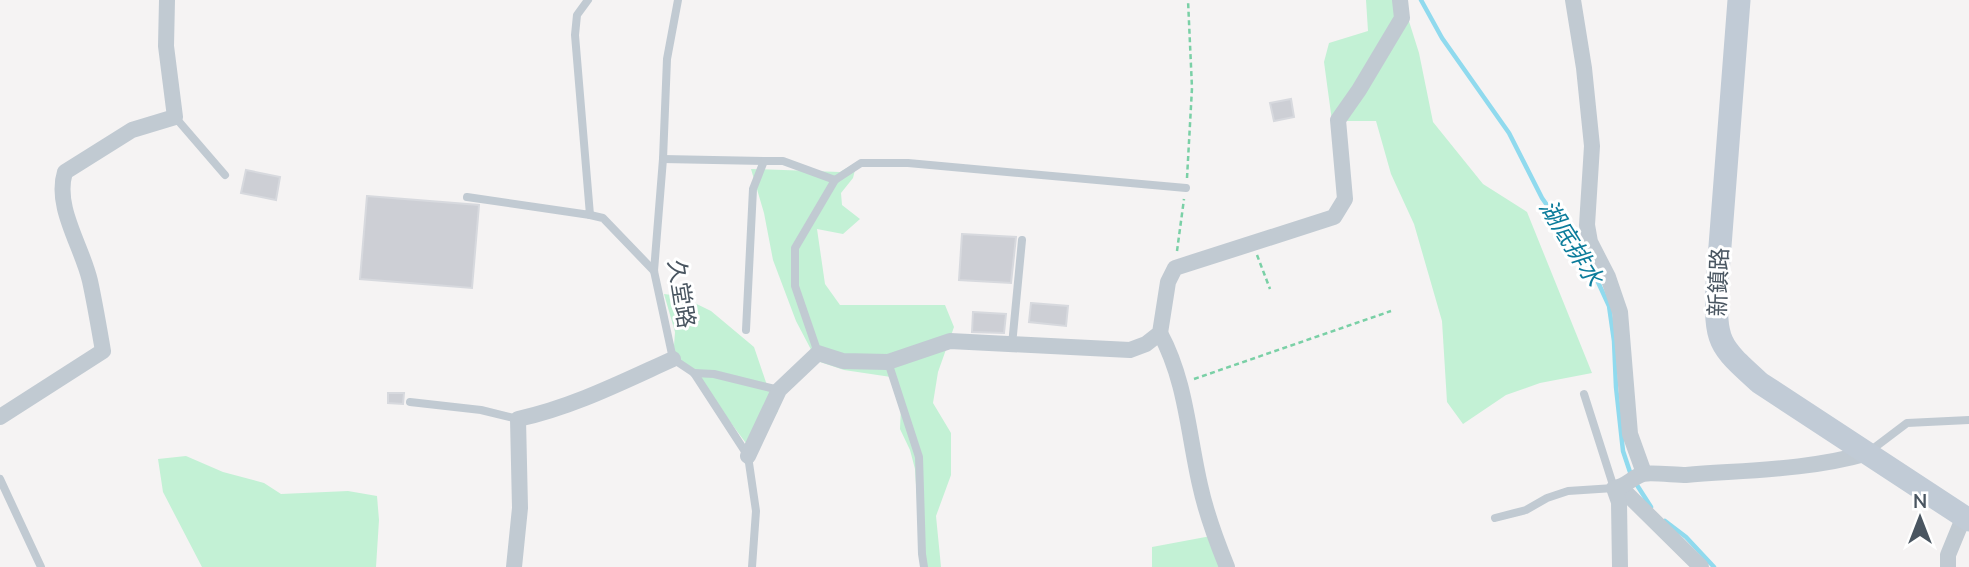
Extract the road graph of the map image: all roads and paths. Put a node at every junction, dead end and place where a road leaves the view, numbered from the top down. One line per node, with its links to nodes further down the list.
1 (167, 0): 8 (street)
2 (588, 0): 15 (lane)
3 (678, 0): 9 (lane, 久堂路)
4 (1188, 0): 13 (path)
5 (1400, 0): 17 (street)
6 (1573, 0): 38 (street)
7 (1739, 0): 36 (street, 新鎮路)
8 (175, 117): 11 (lane); 33 (street)
9 (663, 159): 10 (lane); 19 (lane, 久堂路)
10 (764, 161): 12 (lane); 22 (lane)
11 (225, 174)
12 (835, 180): 13 (lane); 25 (lane)
13 (1186, 188): 18 (path)
14 (467, 197): 15 (lane)
15 (590, 215): 19 (lane)
16 (1022, 240): 24 (lane)
17 (1253, 242): 18 (street); 20 (path)
18 (1175, 268): 23 (street)
19 (654, 271): 26 (lane, 久堂路)
20 (1270, 289)
21 (1391, 311): 29 (path)
22 (746, 330)
23 (1160, 333): 24 (street); 29 (street)
24 (1013, 345): 27 (street)
25 (818, 353): 27 (street); 30 (street)
26 (673, 359): 28 (lane, 久堂路); 34 (street)
27 (888, 362): 46 (lane)
28 (694, 373): 30 (lane); 37 (lane, 久堂路)
29 (1181, 383): 47 (street)
30 (779, 390): 37 (street)
31 (1584, 394): 40 (lane)
32 (410, 402): 34 (lane)
33 (0, 417)
34 (518, 419): 44 (street)
35 (1969, 420): 36 (lane)
36 (1868, 453): 38 (street); 42 (street, 新鎮路)
37 (748, 456): 45 (lane, 久堂路)
38 (1644, 473): 40 (street)
39 (0, 479): 43 (lane)
40 (1618, 488): 41 (lane); 48 (street); 49 (street)
41 (1495, 518)
42 (1966, 518): 50 (street)
43 (41, 567)
44 (514, 567)
45 (752, 567)
46 (924, 567)
47 (1227, 567)
48 (1620, 567)
49 (1702, 567)
50 (1948, 567)

